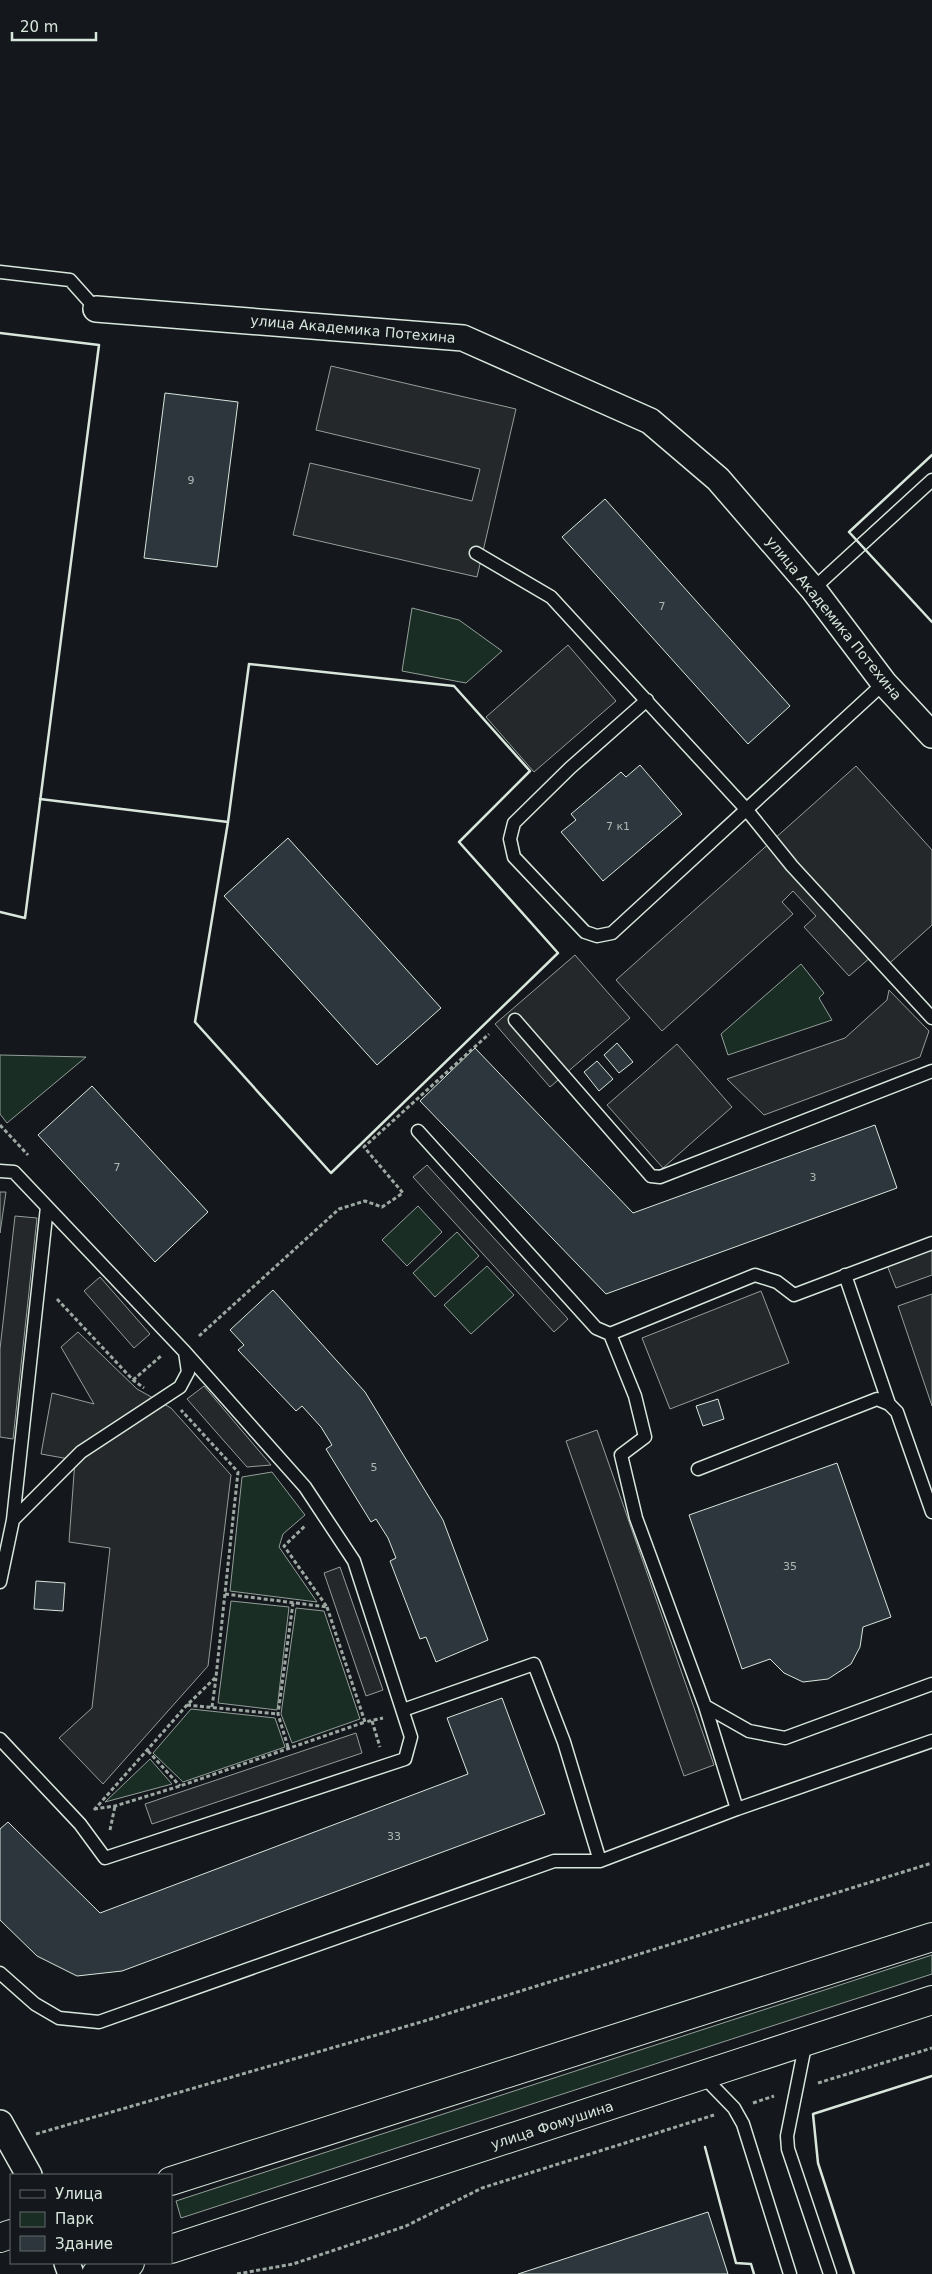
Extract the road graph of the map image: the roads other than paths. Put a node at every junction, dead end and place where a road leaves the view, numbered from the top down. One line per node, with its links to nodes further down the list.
1 (0, 272): 2 (lane)
2 (96, 309): 5 (street, улица Академика Потехина)
3 (932, 480): 5 (lane)
4 (476, 553): 7 (lane)
5 (813, 589): 6 (street, улица Академика Потехина)
6 (884, 683): 8 (street, улица Академика Потехина); 9 (lane)
7 (647, 700): 9 (lane); 9 (lane)
8 (929, 727)
9 (746, 809): 10 (lane)
10 (932, 1018)
11 (514, 1020): 12 (lane)
12 (932, 1071)
13 (418, 1131): 18 (lane)
14 (0, 1171): 15 (lane)
15 (47, 1207): 19 (lane); 23 (lane)
16 (932, 1243): 17 (lane)
17 (846, 1275): 18 (lane); 20 (lane)
18 (610, 1334): 26 (lane)
19 (180, 1347): 23 (lane); 27 (lane)
20 (889, 1404): 21 (lane); 22 (lane)
21 (698, 1469)
22 (932, 1512)
23 (13, 1520): 24 (lane)
24 (0, 1582)
25 (932, 1684): 26 (lane)
26 (705, 1706): 30 (lane)
27 (403, 1710): 28 (lane); 31 (lane)
28 (0, 1739)
29 (932, 1741): 30 (lane)
30 (737, 1809): 31 (lane)
31 (600, 1861): 33 (lane)
32 (932, 1937): 39 (main road)
33 (0, 1973)
34 (932, 2000): 35 (main road, улица Фомушина)
35 (806, 2041): 36 (main road, улица Фомушина); 44 (lane)
36 (702, 2075): 40 (main road, улица Фомушина); 43 (lane)
37 (5, 2132): 38 (street)
38 (28, 2174)
39 (172, 2181)
40 (172, 2249)
41 (127, 2264): 42 (main road)
42 (96, 2274)
43 (790, 2274)
44 (830, 2274)

